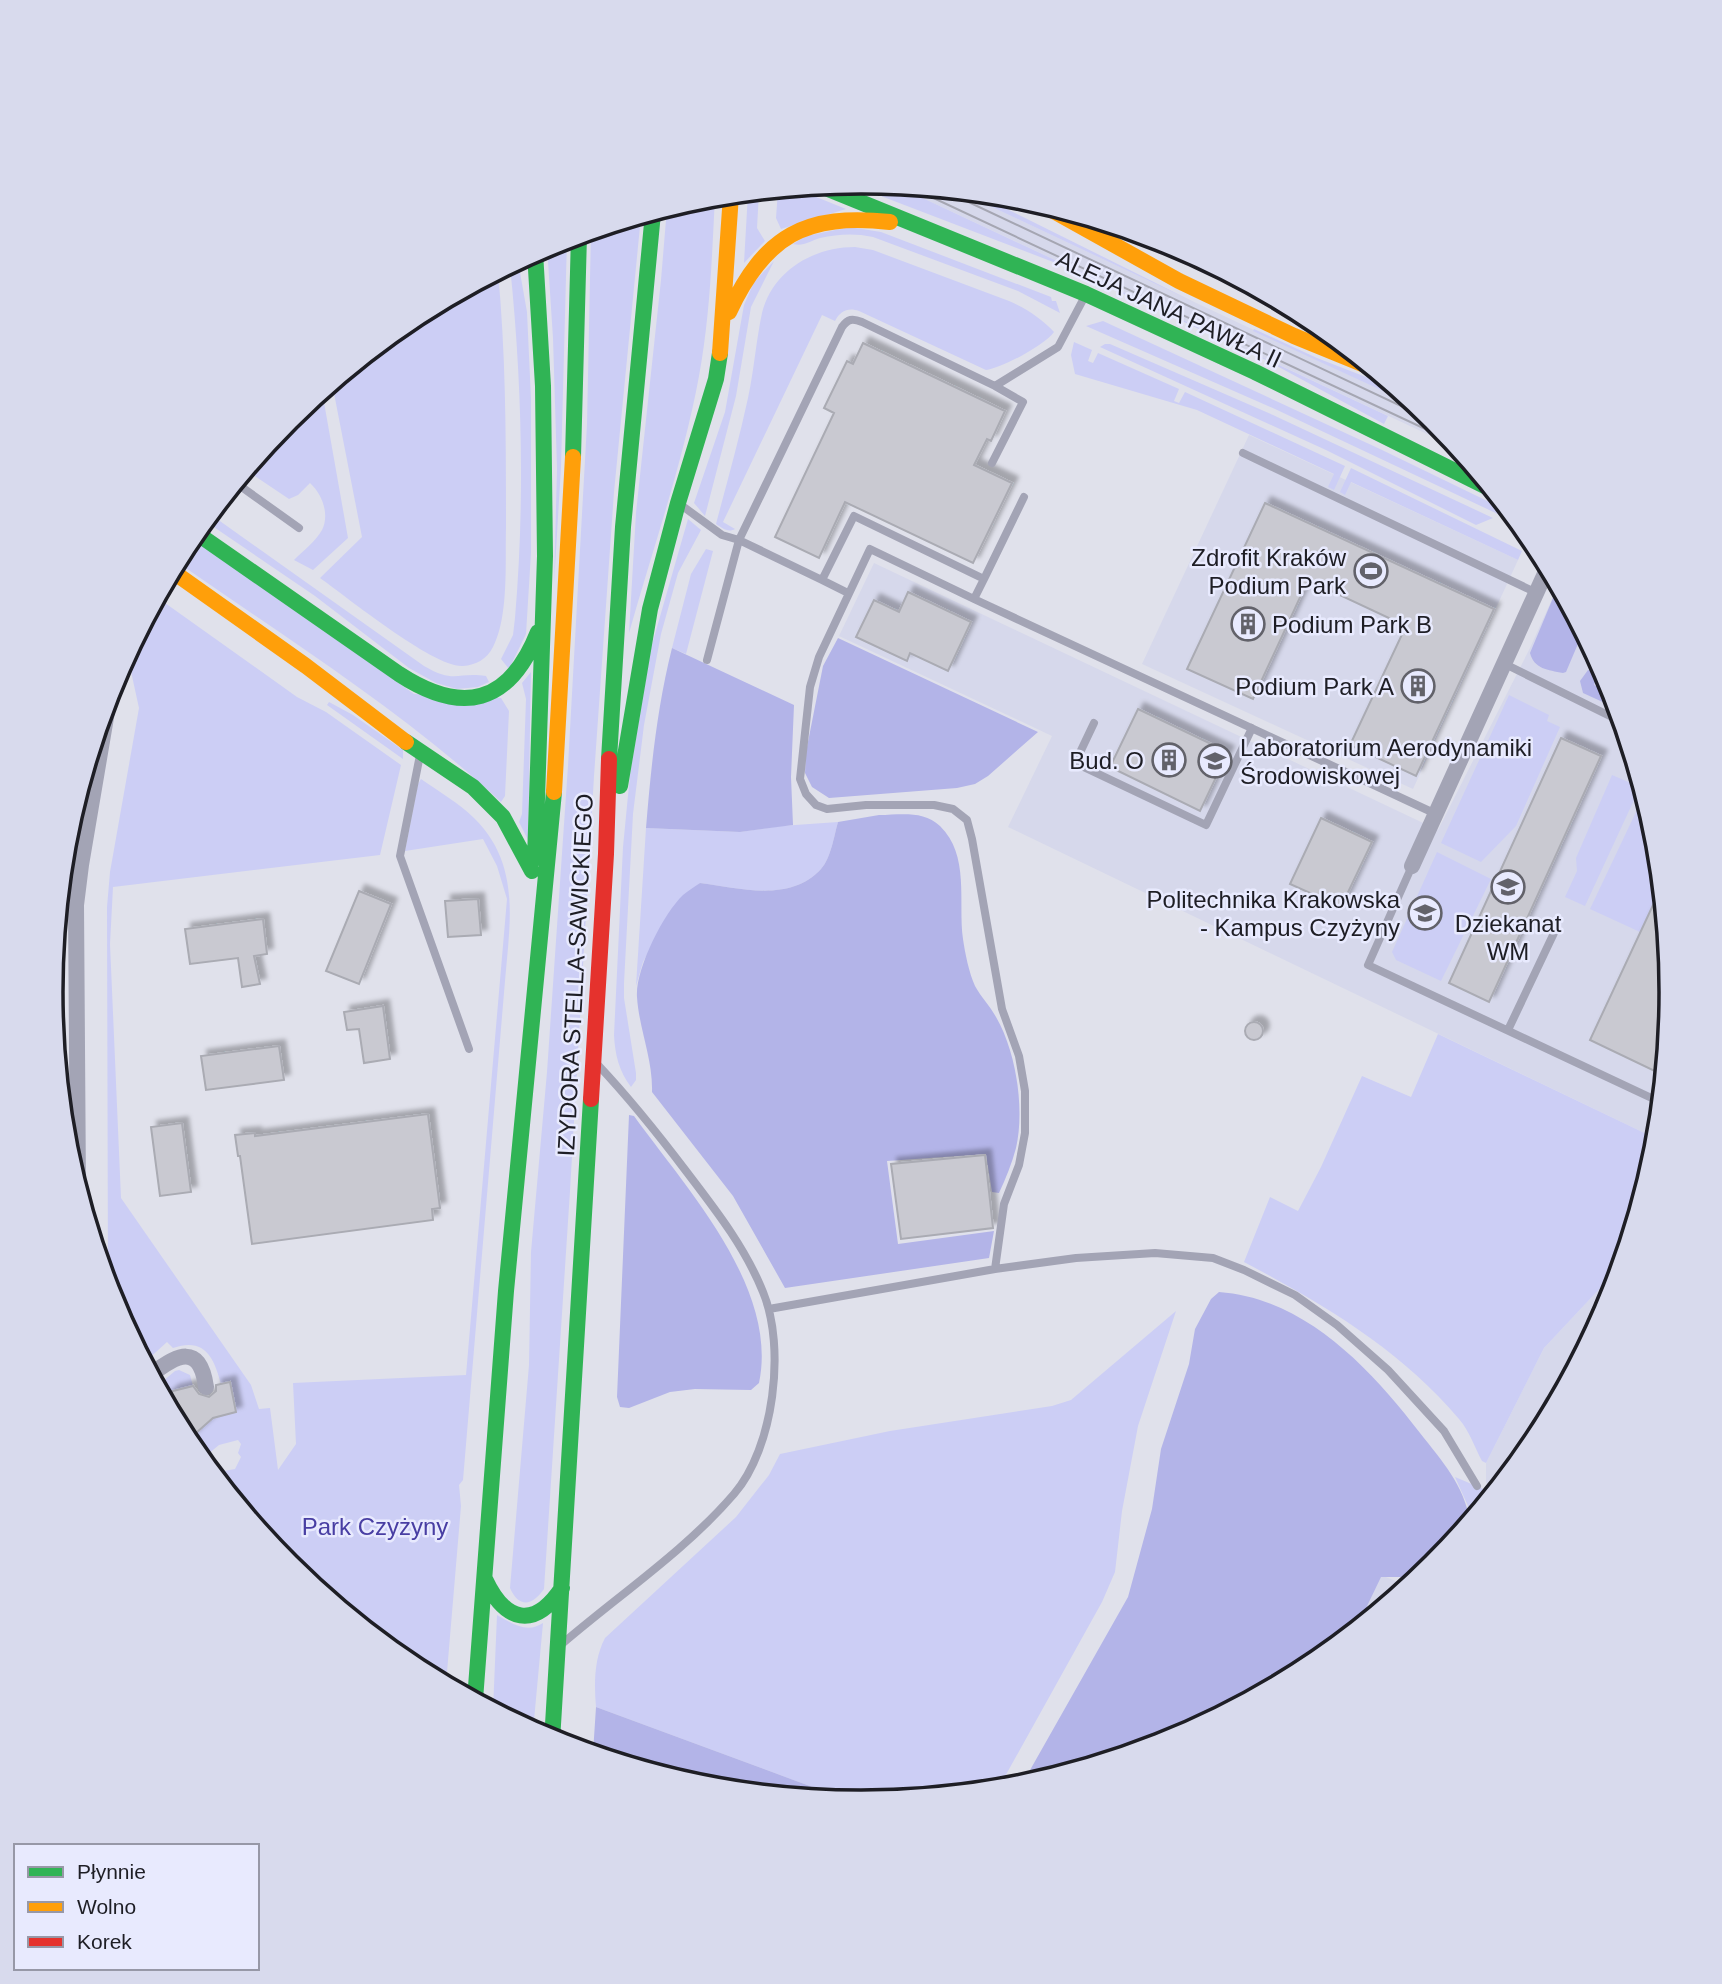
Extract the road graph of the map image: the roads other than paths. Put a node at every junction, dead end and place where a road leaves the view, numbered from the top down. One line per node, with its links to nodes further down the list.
1 (841, 195): 4 (main road, ALEJA JANA PAWŁA II)
2 (730, 205): 9 (main road)
3 (652, 222): 37 (main road, IZYDORA STELLA-SAWICKIEGO)
4 (917, 227): 8 (main road, ALEJA JANA PAWŁA II); 9 (main road)
5 (1095, 229): 10 (main road, ALEJA JANA PAWŁA II)
6 (579, 246): 40 (main road, IZYDORA STELLA-SAWICKIEGO)
7 (536, 264): 28 (main road)
8 (1086, 294): 11 (lane); 14 (main road, ALEJA JANA PAWŁA II)
9 (722, 335): 17 (main road)
10 (1343, 356)
11 (995, 386): 13 (lane); 20 (lane)
12 (1244, 453): 26 (lane)
13 (992, 463)
14 (1472, 479)
15 (243, 488): 18 (lane)
16 (1024, 498): 22 (lane)
17 (678, 503): 20 (lane); 37 (main road)
18 (299, 527)
19 (204, 539): 28 (main road)
20 (739, 540): 24 (lane); 29 (lane)
21 (180, 577): 35 (main road)
22 (984, 579): 24 (lane); 27 (lane)
23 (1543, 579): 26 (street)
24 (822, 580): 25 (lane)
25 (848, 593): 27 (lane); 47 (lane)
26 (1537, 593): 30 (street)
27 (974, 599): 33 (lane)
28 (542, 619): 39 (main road)
29 (707, 660)
30 (1505, 664): 31 (lane); 36 (street)
31 (1609, 716)
32 (1094, 723): 33 (lane)
33 (1252, 728): 36 (lane)
34 (101, 747): 46 (street)
35 (420, 752): 39 (main road); 43 (lane)
36 (1436, 814): 38 (street)
37 (606, 854): 44 (main road, IZYDORA STELLA-SAWICKIEGO)
38 (1412, 866): 42 (lane)
39 (534, 877): 40 (main road)
40 (542, 910): 52 (main road, IZYDORA STELLA-SAWICKIEGO)
41 (1554, 933): 42 (lane)
42 (1508, 1030): 45 (lane)
43 (469, 1049)
44 (592, 1059): 48 (lane); 53 (main road, IZYDORA STELLA-SAWICKIEGO)
45 (1652, 1098)
46 (78, 1147)
47 (995, 1269): 48 (lane); 51 (lane)
48 (769, 1309): 54 (lane)
49 (158, 1369): 50 (street)
50 (206, 1387)
51 (1477, 1486)
52 (484, 1576): 53 (main road); 55 (main road, IZYDORA STELLA-SAWICKIEGO)
53 (562, 1588): 54 (main road, IZYDORA STELLA-SAWICKIEGO)
54 (560, 1646): 56 (main road, IZYDORA STELLA-SAWICKIEGO)
55 (476, 1690)
56 (553, 1728)

